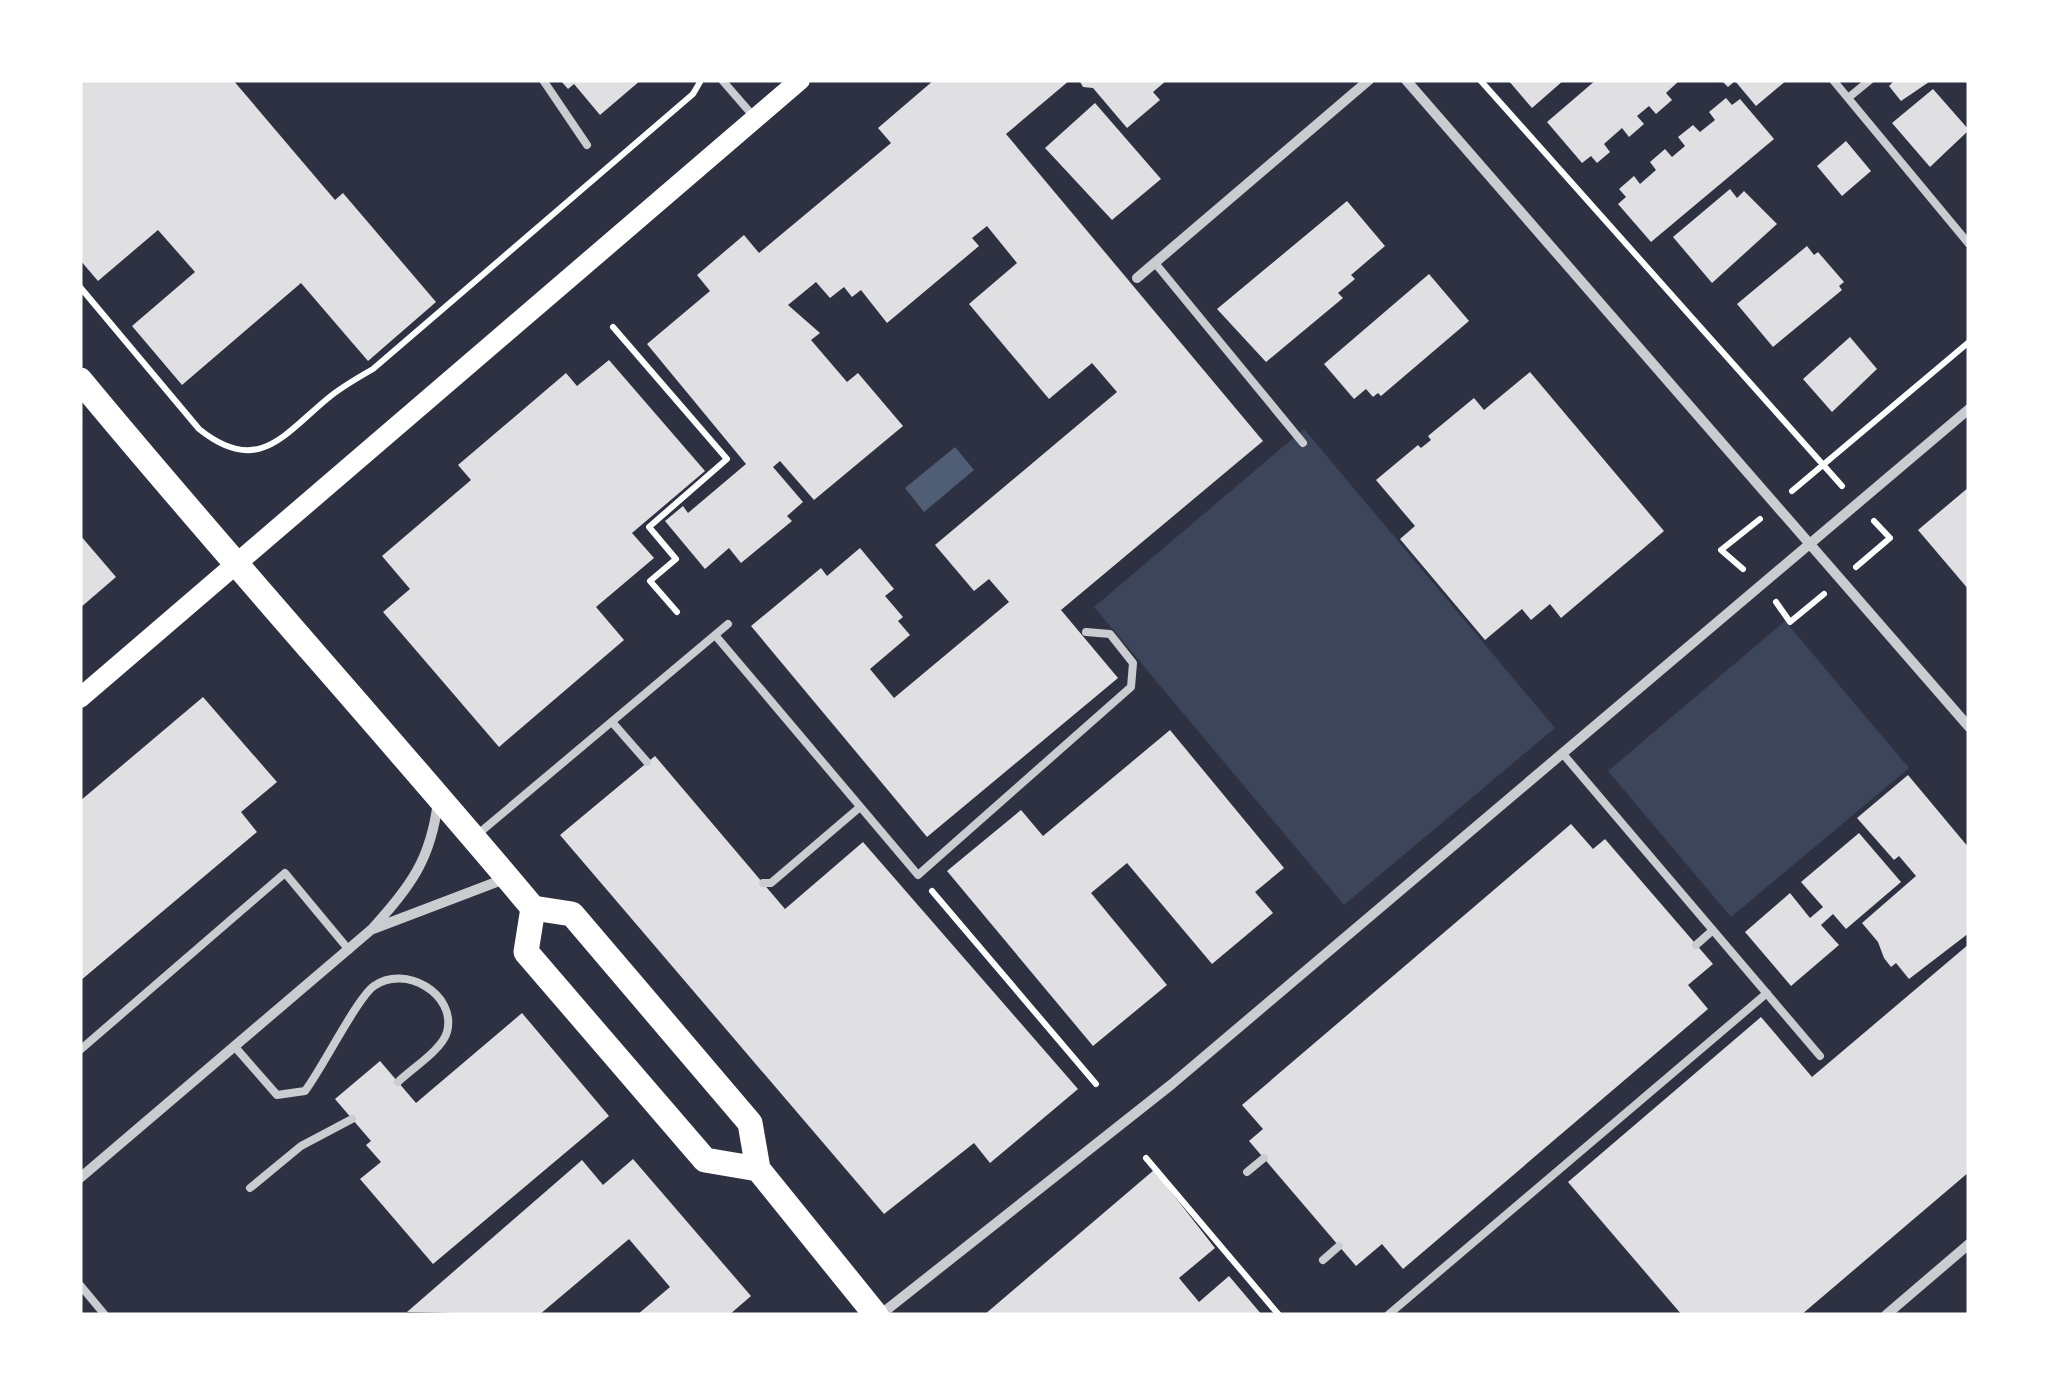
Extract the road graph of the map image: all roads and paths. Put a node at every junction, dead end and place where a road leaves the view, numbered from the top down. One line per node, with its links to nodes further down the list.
1 (543, 80): 12 (lane)
2 (702, 80): 16 (path)
3 (722, 80): 11 (lane)
4 (800, 80): 11 (main road)
5 (1369, 80): 14 (street)
6 (1406, 80): 24 (street)
7 (1480, 80): 22 (path)
8 (1833, 80): 10 (lane)
9 (1870, 80): 10 (lane)
10 (1848, 98): 13 (lane)
11 (755, 118): 26 (main road)
12 (587, 145)
13 (1969, 244)
14 (1155, 264): 15 (street); 21 (lane)
15 (1137, 278)
16 (80, 287)
17 (613, 327): 29 (path)
18 (1969, 342): 22 (path)
19 (80, 380): 26 (main road)
20 (1969, 410): 23 (street)
21 (1303, 442)
22 (1822, 465): 23 (path); 24 (path)
23 (1859, 504): 25 (street); 27 (path)
24 (1776, 506): 25 (street); 28 (path)
25 (1810, 546): 27 (street); 28 (street)
26 (233, 565): 33 (main road); 38 (main road)
27 (1840, 580): 28 (path); 35 (street)
28 (1763, 586): 36 (street)
29 (677, 612)
30 (728, 624): 32 (lane)
31 (1086, 632): 41 (lane)
32 (715, 636): 34 (lane); 39 (lane)
33 (80, 698)
34 (612, 722): 37 (lane); 40 (lane)
35 (1969, 727)
36 (1563, 754): 46 (lane); 67 (street)
37 (647, 762)
38 (439, 795): 40 (main road); 45 (street)
39 (860, 807): 41 (lane); 43 (lane)
40 (474, 837): 42 (main road)
41 (918, 874): 54 (path)
42 (508, 878): 44 (main road); 45 (street)
43 (767, 883)
44 (533, 908): 58 (main road); 58 (main road)
45 (372, 929): 48 (street)
46 (1713, 930): 47 (lane); 49 (lane)
47 (1696, 945)
48 (348, 950): 50 (street); 51 (lane)
49 (1767, 993): 52 (lane); 69 (lane)
50 (234, 1047): 53 (lane); 60 (street)
51 (80, 1050)
52 (1820, 1056)
53 (398, 1082)
54 (1096, 1084)
55 (352, 1119): 61 (lane)
56 (1146, 1158): 68 (path)
57 (1264, 1158): 59 (lane)
58 (758, 1170): 67 (main road)
59 (1248, 1172)
60 (80, 1178)
61 (250, 1188)
62 (1969, 1244): 70 (street)
63 (1339, 1246): 64 (lane)
64 (1322, 1260)
65 (80, 1285): 66 (lane)
66 (105, 1315)
67 (878, 1315)
68 (1279, 1315)
69 (1388, 1315)
70 (1886, 1315)

